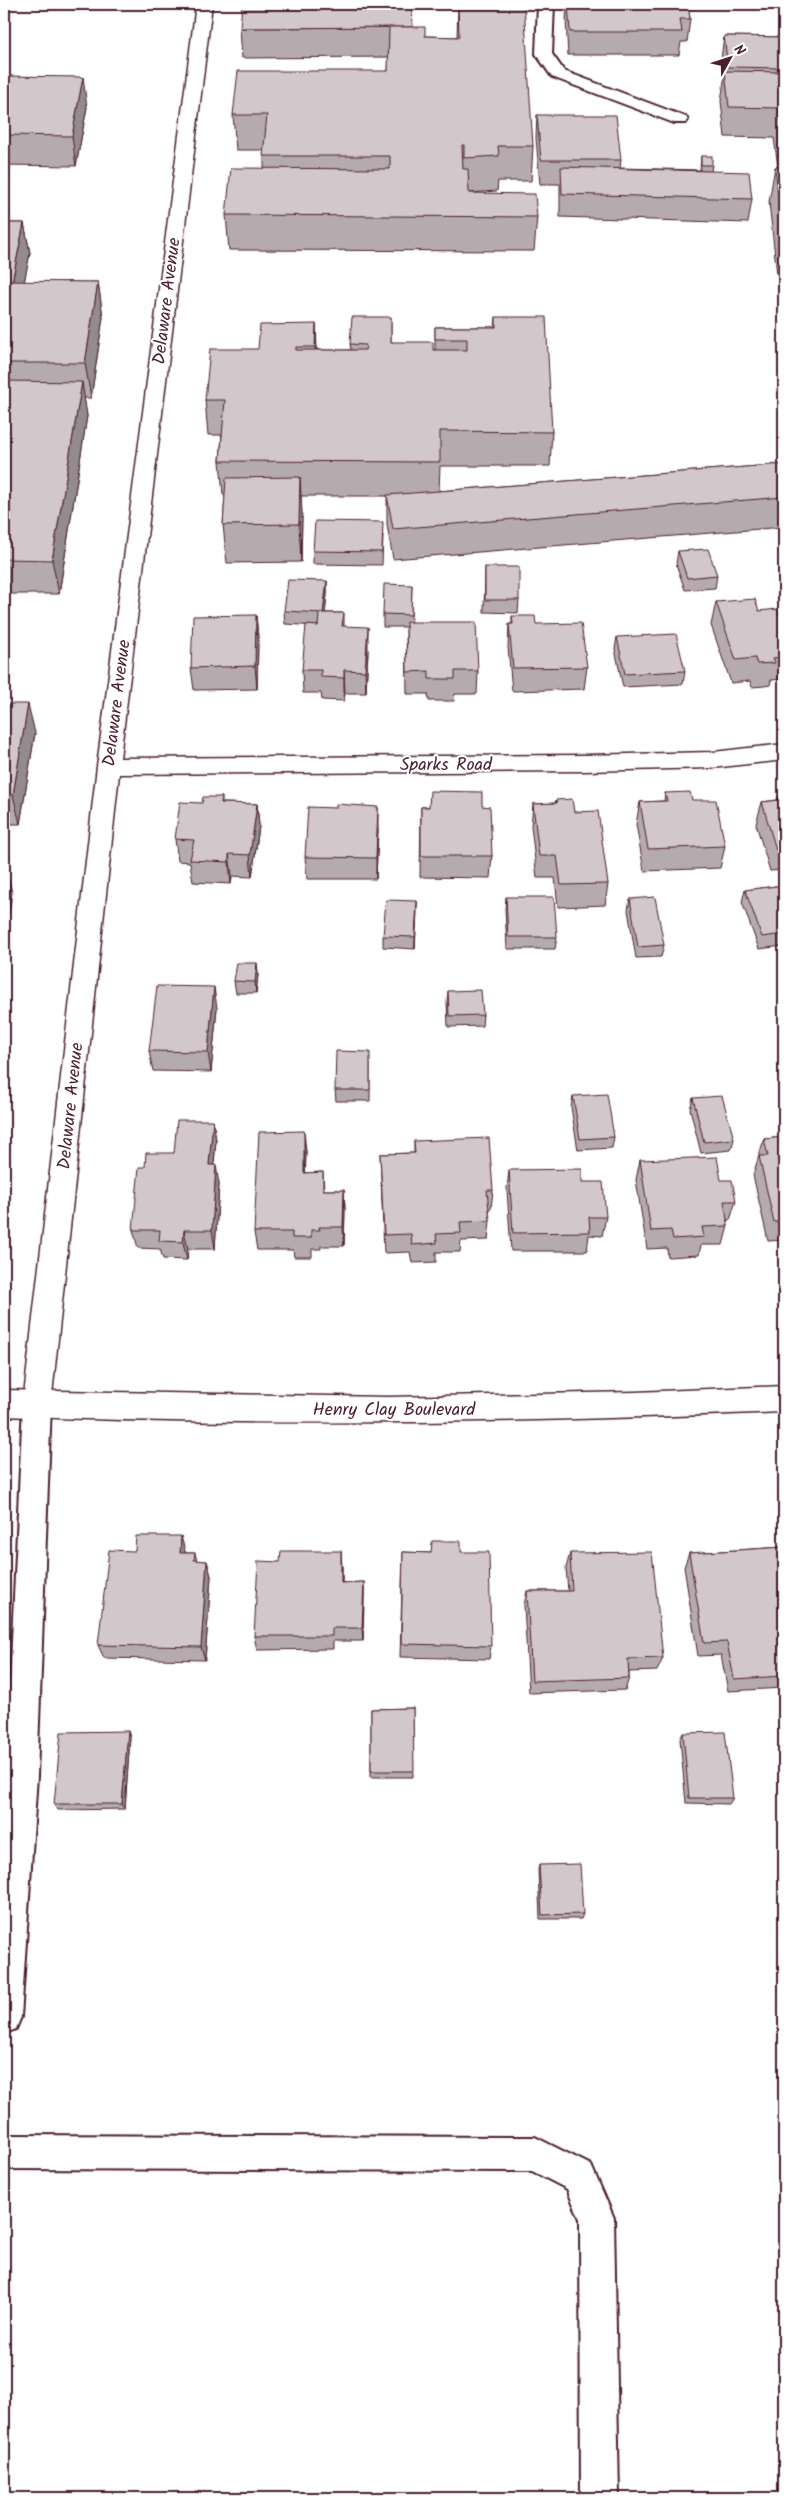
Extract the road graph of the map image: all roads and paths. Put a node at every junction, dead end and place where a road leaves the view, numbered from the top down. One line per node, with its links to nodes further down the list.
1 (204, 4): 5 (street, Delaware Avenue)
2 (546, 4): 3 (lane)
3 (680, 120)
4 (784, 752): 5 (street, Sparks Road)
5 (108, 766): 8 (street, Delaware Avenue)
6 (784, 1399): 8 (street, Henry Clay Boulevard)
7 (4, 1403): 8 (street, Henry Clay Boulevard)
8 (37, 1404): 9 (lane)
9 (4, 2017)
10 (4, 2152): 11 (lane)
11 (600, 2498)

